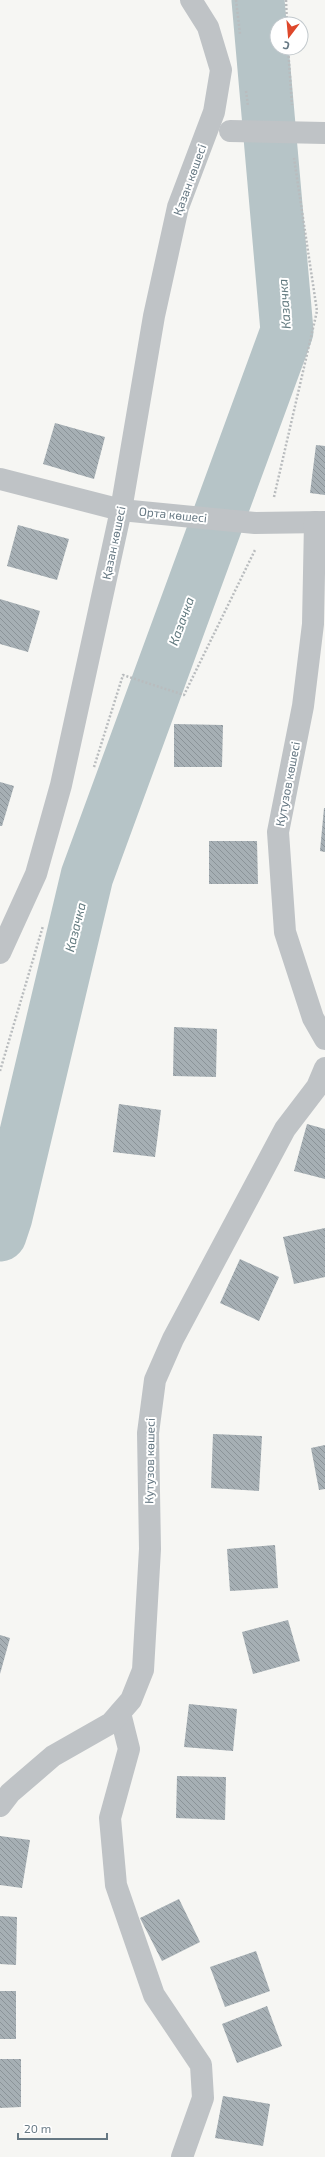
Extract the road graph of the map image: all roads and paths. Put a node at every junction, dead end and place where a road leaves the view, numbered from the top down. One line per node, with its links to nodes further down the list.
1 (190, 0): 6 (street, Қазан көшесі)
2 (286, 0): 3 (path)
3 (287, 16)
4 (289, 56): 5 (path)
5 (292, 109)
6 (208, 129): 7 (street, bridge); 10 (street, Қазан көшесі)
7 (325, 133)
8 (294, 155): 12 (path)
9 (0, 479): 10 (street, Орта көшесі)
10 (130, 511): 12 (street, Орта көшесі); 14 (street, Қазан көшесі)
11 (320, 522): 12 (street, Орта көшесі); 15 (street, Кутузов көшесі)
12 (261, 524): 13 (path)
13 (123, 676)
14 (0, 953)
15 (325, 1039)
16 (325, 1068): 17 (street, Кутузов көшесі)
17 (120, 1713): 18 (street, Кутузов көшесі); 19 (street)
18 (0, 1806)
19 (182, 2157)

